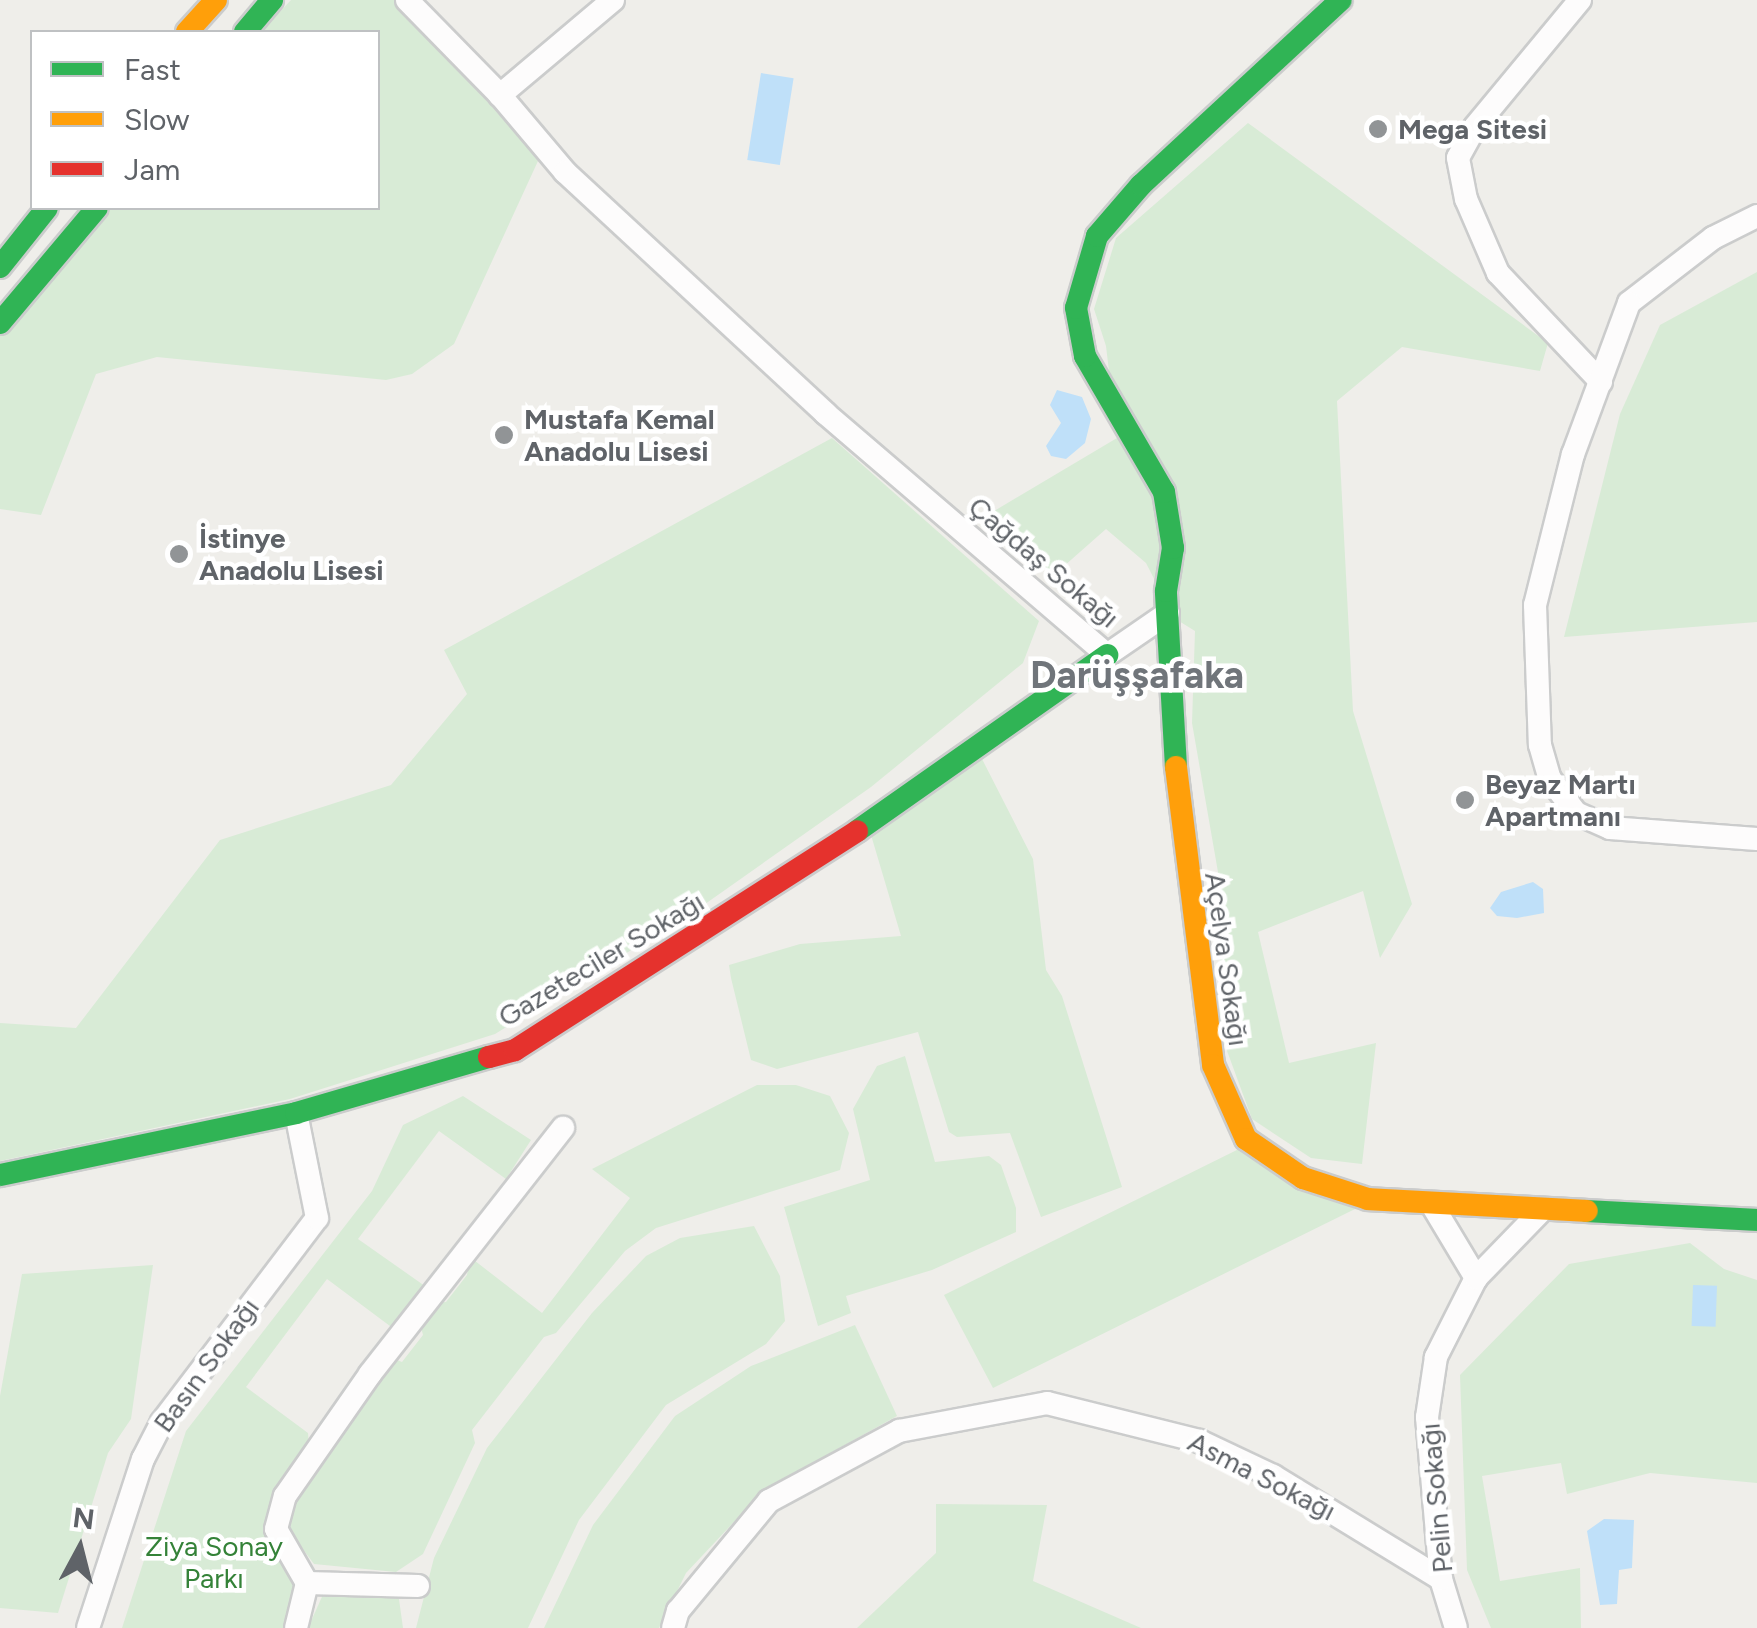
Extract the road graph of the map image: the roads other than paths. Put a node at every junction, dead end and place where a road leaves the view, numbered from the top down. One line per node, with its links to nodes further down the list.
1 (216, 0): 7 (street)
2 (272, 0): 8 (street)
3 (407, 0): 9 (street, Çağdaş Sokağı)
4 (613, 0): 9 (street)
5 (1341, 0): 16 (street)
6 (1580, 0): 15 (street)
7 (189, 30)
8 (247, 30)
9 (500, 95): 17 (street, Çağdaş Sokağı)
10 (46, 210): 13 (street)
11 (95, 210): 14 (street)
12 (1757, 216): 15 (street)
13 (0, 267)
14 (0, 323)
15 (1601, 382): 18 (street)
16 (1168, 614): 17 (street, Çağdaş Sokağı); 22 (street, Açelya Sokağı)
17 (1107, 655): 19 (street, Gazeteciler Sokağı)
18 (1757, 838)
19 (296, 1113): 21 (street, Gazeteciler Sokağı); 29 (street, Basın Sokağı)
20 (563, 1128): 27 (street)
21 (0, 1175)
22 (1434, 1208): 23 (street, Açelya Sokağı); 25 (street)
23 (1540, 1212): 24 (street, Açelya Sokağı); 25 (street, Pelin Sokağı)
24 (1756, 1223)
25 (1476, 1278): 26 (street, Pelin Sokağı)
26 (1442, 1579): 31 (street, Asma Sokağı); 32 (street, Pelin Sokağı)
27 (308, 1582): 28 (street); 30 (street)
28 (418, 1586)
29 (88, 1628)
30 (296, 1628)
31 (673, 1628)
32 (1456, 1628)

